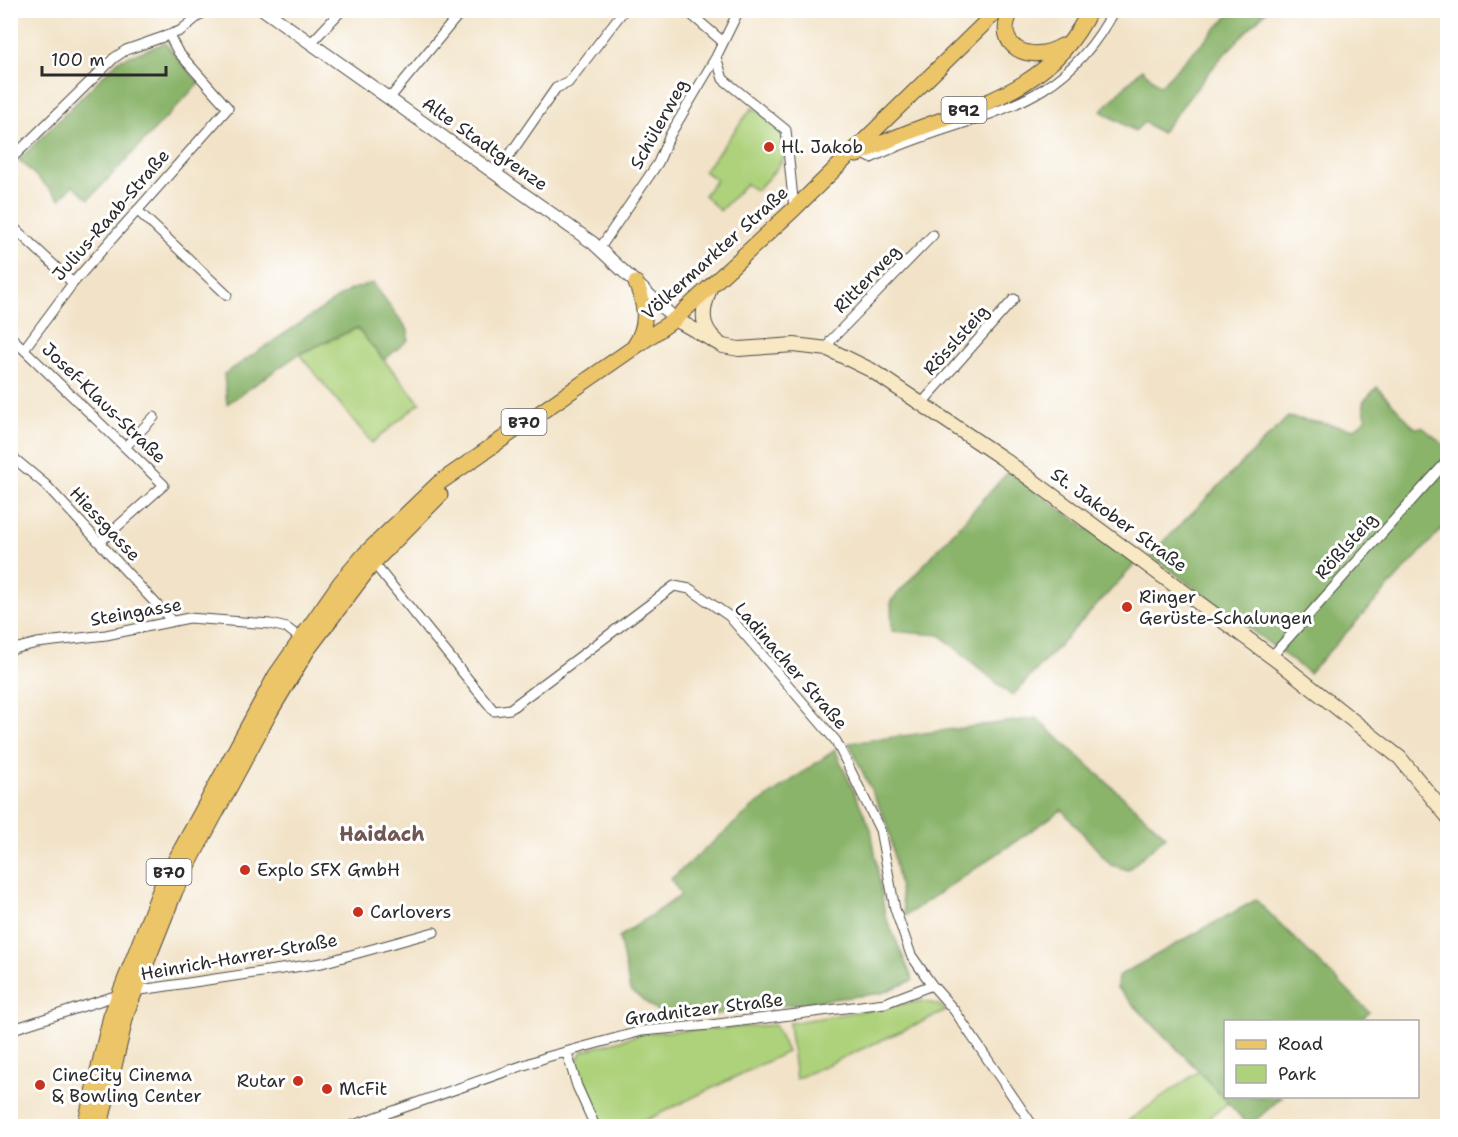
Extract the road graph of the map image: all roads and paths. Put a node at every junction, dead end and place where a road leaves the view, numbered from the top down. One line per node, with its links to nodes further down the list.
1 (206, 10): 13 (street)
2 (264, 10): 16 (street, Alte Stadtgrenze)
3 (342, 10): 16 (street)
4 (624, 10): 25 (street)
5 (686, 10): 15 (street)
6 (738, 10): 15 (street, Schülerweg)
7 (987, 10): 17 (main road)
8 (998, 10): 17 (main road, B70)
9 (1012, 10): 14 (main road, B92)
10 (1090, 10): 14 (main road, B92)
11 (1114, 10): 22 (street)
12 (460, 13): 21 (street)
13 (169, 35): 23 (street); 26 (street, Julius-Raab-Straße)
14 (1074, 37): 22 (main road, B92)
15 (722, 41): 18 (street, Schülerweg)
16 (310, 44): 21 (street, Alte Stadtgrenze)
17 (962, 44): 24 (main road, B70)
18 (716, 57): 19 (street, Schülerweg); 20 (street)
19 (704, 78): 20 (street); 30 (street, Schülerweg)
20 (723, 79): 27 (street)
21 (389, 99): 25 (street, Alte Stadtgrenze)
22 (861, 153): 24 (main road, B92)
23 (10, 160)
24 (841, 164): 27 (main road, Völkermarkter Straße / B70)
25 (497, 173): 30 (street, Alte Stadtgrenze)
26 (136, 210): 31 (street, Julius-Raab-Straße); 34 (street)
27 (794, 210): 33 (main road, Völkermarkter Straße / B70)
28 (10, 224): 31 (street)
29 (933, 235): 40 (street, Ritterweg)
30 (600, 248): 32 (street, Alte Stadtgrenze)
31 (73, 283): 39 (street, Julius-Raab-Straße)
32 (636, 283): 36 (street, Alte Stadtgrenze); 41 (main road)
33 (710, 288): 36 (main road, Völkermarkter Straße / B70); 38 (main road)
34 (227, 295)
35 (1014, 299): 42 (street, Rösslsteig)
36 (675, 319): 38 (main road, St. Jakober Straße); 41 (main road, Völkermarkter Straße / B70)
37 (10, 336): 39 (street, Josef-Klaus-Straße)
38 (723, 346): 40 (main road, St. Jakober Straße)
39 (24, 349): 44 (street, Josef-Klaus-Straße)
40 (828, 349): 42 (main road, St. Jakober Straße)
41 (631, 351): 48 (main road, Völkermarkter Straße / B70)
42 (922, 403): 54 (main road, St. Jakober Straße)
43 (154, 417): 44 (street)
44 (125, 447): 47 (street, Josef-Klaus-Straße)
45 (10, 455): 47 (street, Hiessgasse)
46 (1448, 460): 54 (street, Rößlsteig)
47 (100, 542): 51 (street, Hiessgasse)
48 (369, 559): 49 (main road, Völkermarkter Straße / B70); 50 (main road, Völkermarkter Straße / B70); 58 (street, Ladinacher Straße)
49 (340, 583): 50 (main road); 52 (main road, Völkermarkter Straße / B70)
50 (343, 603): 52 (main road, Völkermarkter Straße / B70)
51 (171, 620): 52 (street, Steingasse); 53 (street, Steingasse)
52 (304, 643): 56 (main road, Völkermarkter Straße / B70)
53 (10, 650)
54 (1272, 656): 55 (main road, St. Jakober Straße)
55 (1448, 817)
56 (169, 887): 59 (main road, Völkermarkter Straße / B70); 60 (main road, Völkermarkter Straße / B70)
57 (434, 932): 59 (street, Heinrich-Harrer-Straße)
58 (932, 985): 62 (street, Gradnitzer Straße); 67 (street)
59 (134, 992): 60 (street, Heinrich-Harrer-Straße); 64 (main road, Völkermarkter Straße / B70)
60 (118, 995): 61 (street, Heinrich-Harrer-Straße); 63 (main road, Völkermarkter Straße / B70)
61 (10, 1030)
62 (567, 1053): 65 (street, Gradnitzer Straße); 66 (street)
63 (85, 1126)
64 (100, 1126)
65 (351, 1126)
66 (595, 1126)
67 (1033, 1126)

